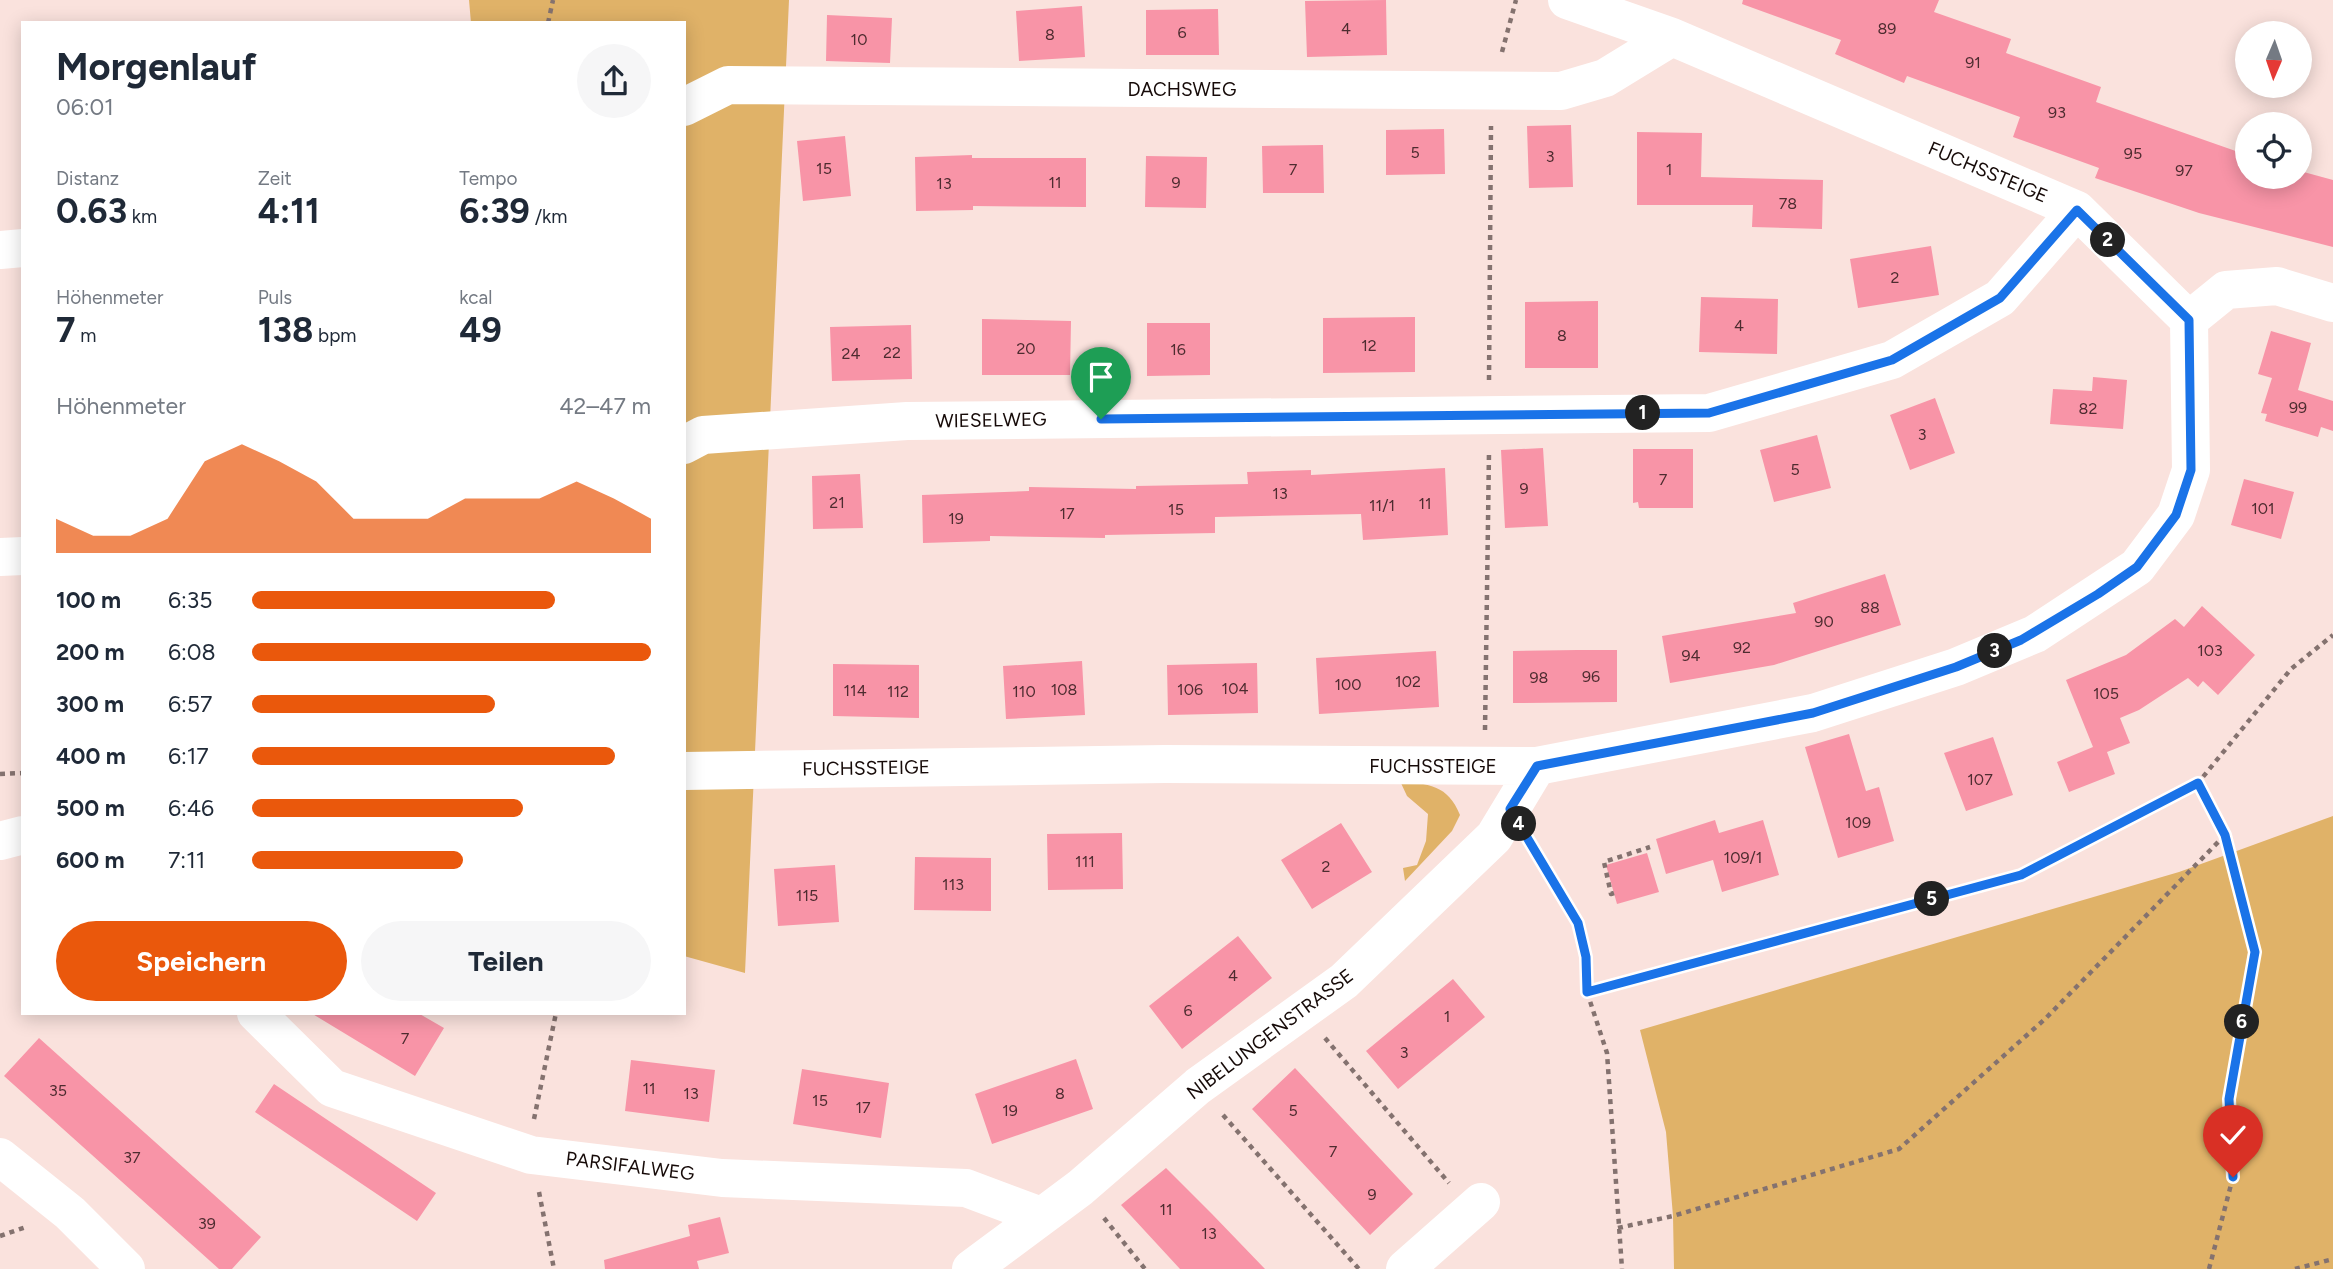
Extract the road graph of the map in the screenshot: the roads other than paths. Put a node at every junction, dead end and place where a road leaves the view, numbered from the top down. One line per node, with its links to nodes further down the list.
1 (1567, 0): 2 (street, FUCHSSTEIGE)
2 (1672, 37): 3 (street, DACHSWEG); 4 (street, FUCHSSTEIGE)
3 (686, 106)
4 (2077, 210): 8 (street, FUCHSSTEIGE); 9 (street, WIESELWEG)
5 (21, 248): 6 (street)
6 (0, 250)
7 (2333, 303): 8 (street)
8 (2189, 320): 12 (street, FUCHSSTEIGE)
9 (686, 444)
10 (21, 555): 11 (street)
11 (0, 557)
12 (1537, 766): 13 (street, FUCHSSTEIGE); 19 (street, NIBELUNGENSTRASSE)
13 (686, 771)
14 (21, 836): 15 (street)
15 (0, 841)
16 (258, 1015): 19 (street, PARSIFALWEG)
17 (0, 1157): 20 (street)
18 (1477, 1206): 22 (street)
19 (1041, 1216): 21 (street, NIBELUNGENSTRASSE)
20 (126, 1269)
21 (971, 1269)
22 (1405, 1269)

